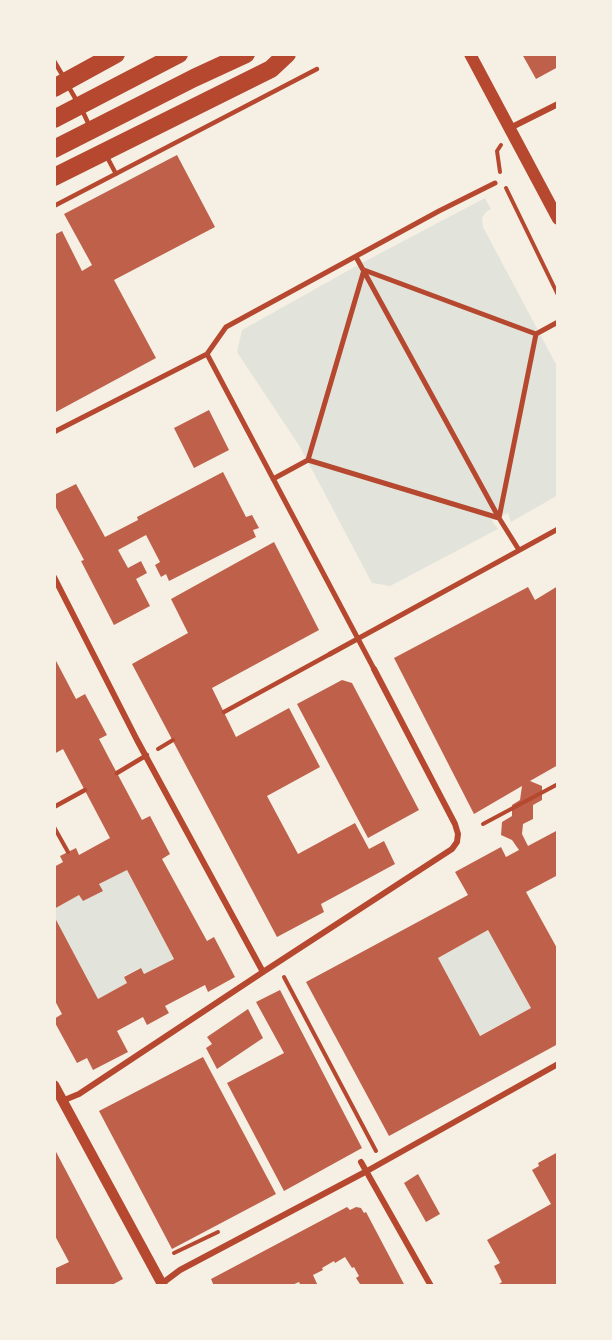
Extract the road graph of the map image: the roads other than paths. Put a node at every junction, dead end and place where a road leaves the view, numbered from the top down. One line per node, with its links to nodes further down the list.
1 (116, 54): 8 (highway)
2 (179, 54): 10 (highway)
3 (246, 54): 14 (highway)
4 (287, 54): 16 (highway)
5 (470, 54): 11 (main road)
6 (54, 61): 12 (lane)
7 (317, 69): 15 (lane)
8 (54, 88)
9 (558, 104): 11 (street)
10 (54, 120)
11 (509, 128): 19 (main road)
12 (93, 132)
13 (99, 142): 15 (lane)
14 (54, 149)
15 (116, 174): 18 (lane)
16 (54, 177)
17 (495, 183): 20 (street)
18 (54, 206)
19 (558, 219)
20 (356, 257): 21 (street); 24 (street)
21 (364, 270): 23 (street); 26 (street); 28 (street)
22 (558, 322): 23 (street)
23 (536, 334): 28 (street)
24 (207, 354): 25 (street); 27 (street)
25 (54, 432)
26 (308, 460): 27 (street); 28 (street)
27 (273, 479): 32 (street)
28 (499, 518): 30 (street)
29 (558, 529): 30 (street)
30 (519, 550): 32 (street)
31 (54, 577): 36 (street)
32 (359, 639): 33 (street); 34 (street)
33 (330, 654): 35 (lane)
34 (374, 669): 40 (street)
35 (224, 712)
36 (147, 756): 37 (lane); 40 (street)
37 (117, 773)
38 (85, 790): 39 (lane)
39 (54, 807)
40 (263, 972): 43 (street)
41 (558, 1064): 45 (street)
42 (54, 1085): 43 (street)
43 (58, 1103): 46 (street)
44 (361, 1162): 45 (street)
45 (367, 1171): 46 (street); 47 (street)
46 (161, 1285)
47 (431, 1286)

